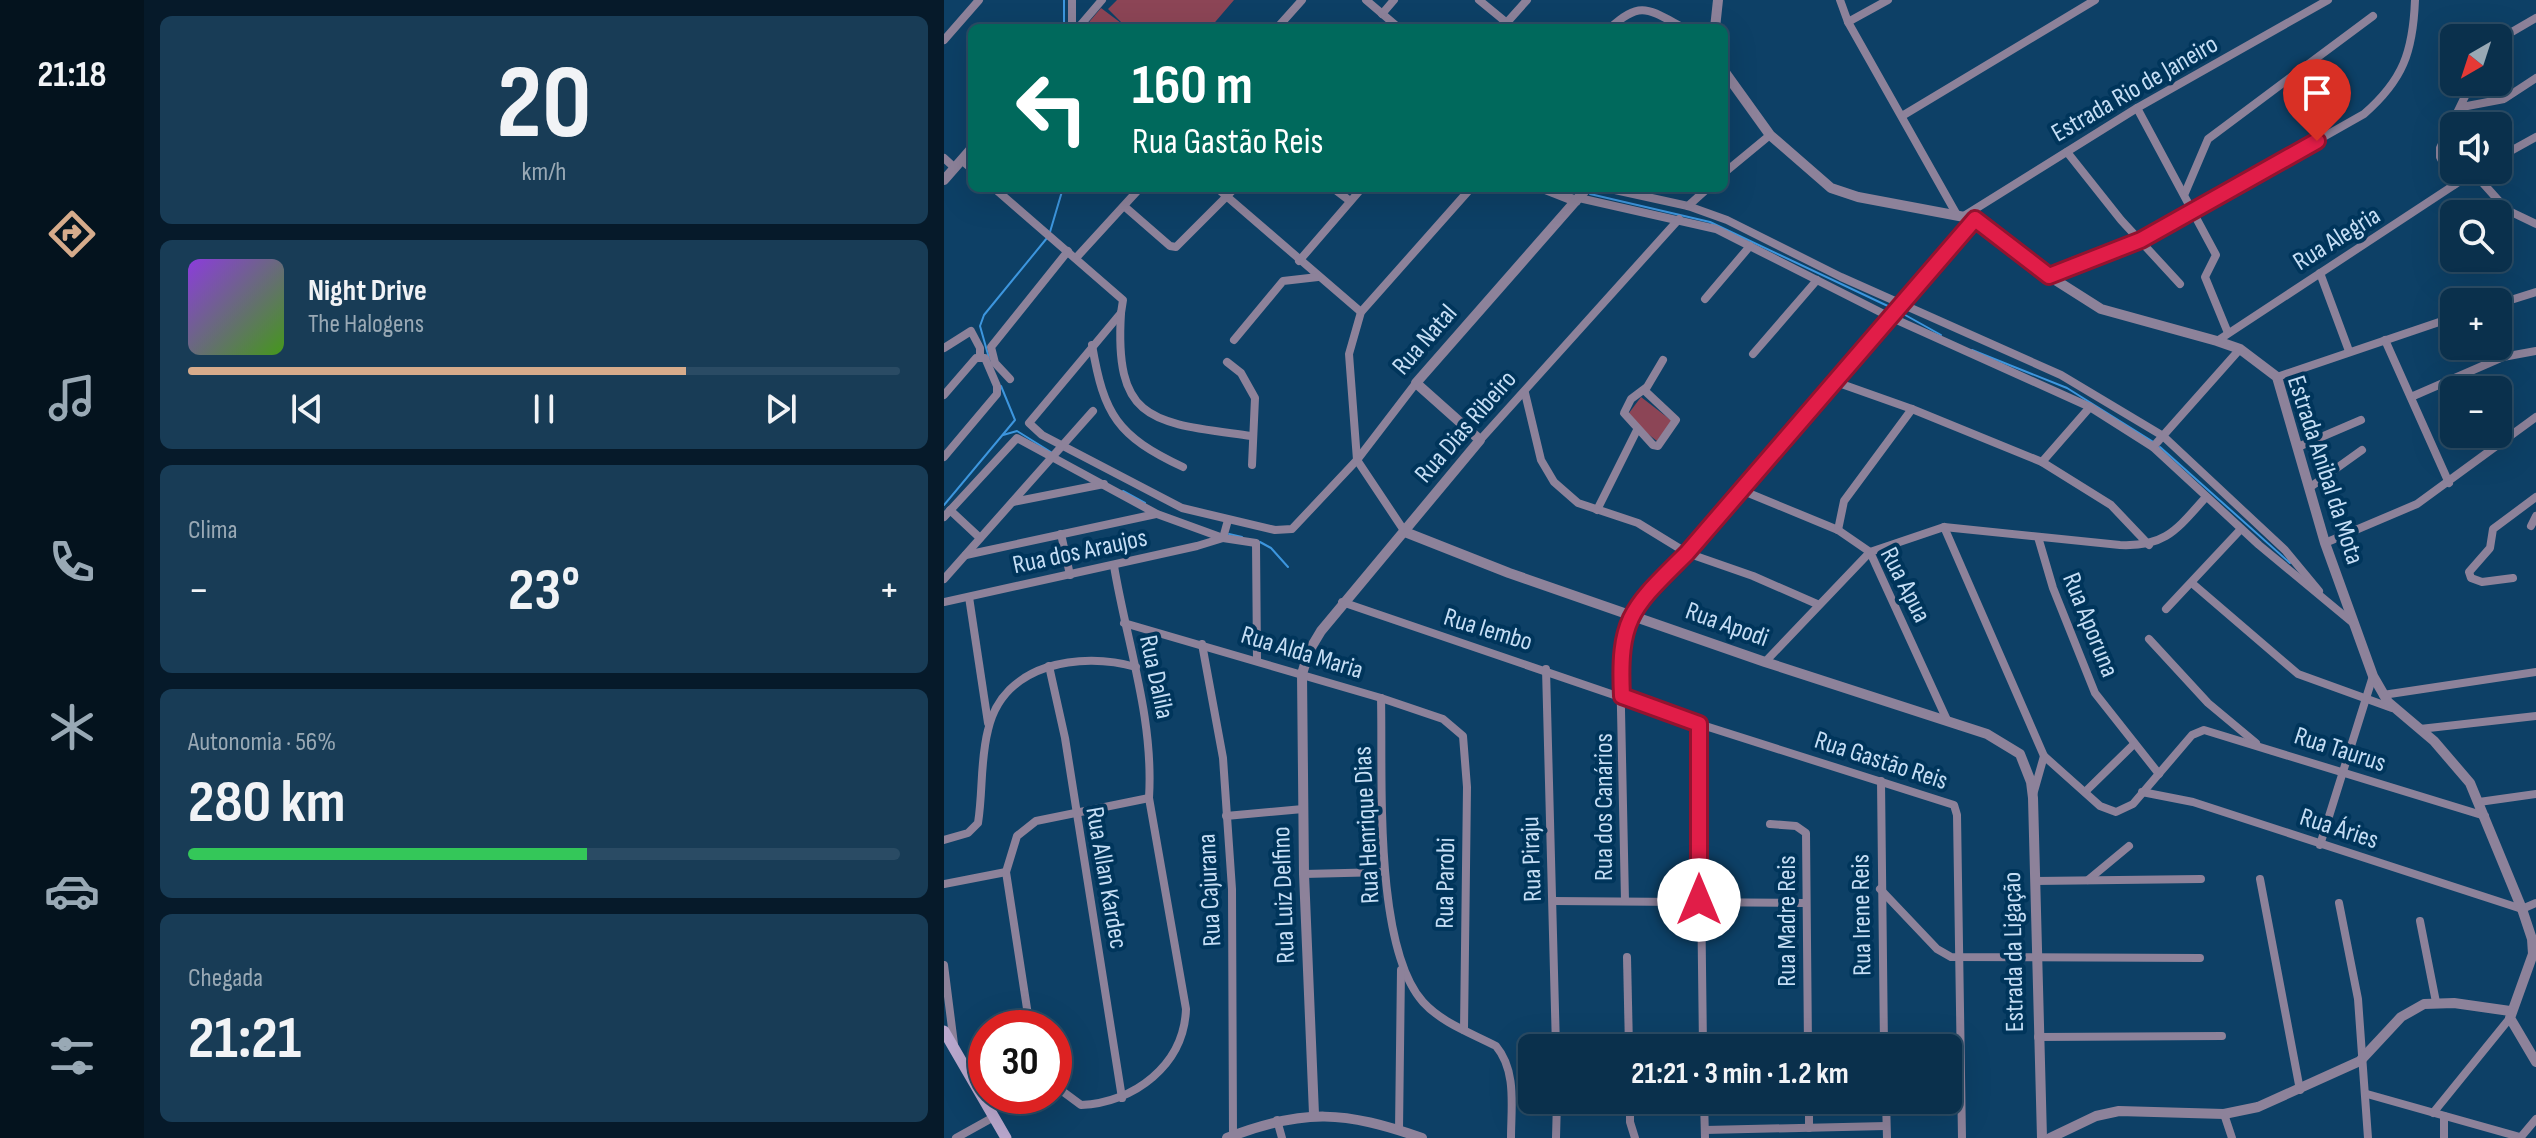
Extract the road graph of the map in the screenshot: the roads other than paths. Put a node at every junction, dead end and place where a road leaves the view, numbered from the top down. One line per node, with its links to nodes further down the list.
1 (979, 0): 29 (street)
2 (1072, 0): 19 (street)
3 (1102, 0): 20 (street)
4 (1302, 0): 21 (street)
5 (1366, 0): 15 (street)
6 (1394, 0): 15 (street)
7 (1479, 0): 23 (street)
8 (1527, 0): 24 (street)
9 (1718, 0): 27 (street)
10 (1840, 0): 18 (street)
11 (1888, 0): 18 (street)
12 (2095, 0): 35 (street)
13 (2328, 0): 34 (street, Estrada Rio de Janeiro)
14 (2415, 0): 63 (street)
15 (1382, 14): 22 (street)
16 (2373, 16): 57 (street)
17 (2536, 18): 28 (street)
18 (1848, 22): 35 (street)
19 (1072, 24)
20 (1081, 24)
21 (1282, 24)
22 (1394, 24)
23 (1503, 24)
24 (1505, 24)
25 (1614, 24): 26 (street)
26 (1677, 24)
27 (1715, 24)
28 (2512, 32)
29 (944, 40)
30 (1728, 77): 36 (street, Estrada Anibal da Mota)
31 (2536, 78): 33 (street)
32 (2466, 96): 33 (street)
33 (2462, 107): 47 (street)
34 (2137, 108): 39 (street, Estrada Rio de Janeiro); 57 (street)
35 (1902, 116): 64 (street)
36 (1770, 135): 44 (street); 64 (street, Estrada Anibal da Mota)
37 (2536, 137): 38 (street)
38 (2512, 150)
39 (2067, 152): 64 (street, Estrada Rio de Janeiro); 67 (street)
40 (968, 153): 42 (street)
41 (944, 158): 42 (street)
42 (958, 164): 43 (street); 45 (street)
43 (968, 168)
44 (1728, 170)
45 (944, 180)
46 (2487, 184): 66 (street)
47 (2454, 185): 71 (street, Rua Alegria)
48 (999, 192): 69 (street)
49 (1136, 192): 61 (street)
50 (1221, 192): 59 (street)
51 (1231, 192): 59 (street)
52 (1338, 192): 60 (street)
53 (1358, 192): 60 (street)
54 (1467, 192): 80 (street)
55 (1624, 192): 62 (street)
56 (1704, 192): 62 (street)
57 (2185, 193): 63 (street)
58 (1581, 196): 65 (street); 99 (street, Rua Natal)
59 (1227, 197): 61 (street); 70 (street)
60 (1350, 201): 70 (street)
61 (1124, 206): 69 (street)
62 (1688, 206): 79 (street)
63 (2195, 212): 67 (street); 83 (street)
64 (1965, 217): 72 (street, Estrada Anibal da Mota); 79 (street, Rua dos Canários)
65 (1679, 219): 68 (street); 101 (street, Rua Dias Ribeiro)
66 (2536, 224)
67 (2141, 240): 72 (street); 75 (street)
68 (1750, 246): 74 (street); 77 (street)
69 (1072, 254): 81 (street); 97 (street)
70 (1299, 261): 73 (street)
71 (2320, 273): 83 (street, Rua Alegria); 90 (street)
72 (2049, 276): 86 (street, Estrada Anibal da Mota)
73 (1319, 277): 80 (street); 84 (street)
74 (1817, 280): 79 (street); 92 (street)
75 (2180, 284)
76 (2536, 292): 78 (street)
77 (1705, 299)
78 (2512, 300)
79 (1895, 309): 98 (street, Rua dos Canários); 104 (street); 112 (street)
80 (1361, 312): 118 (street)
81 (1121, 313): 87 (street); 110 (street)
82 (2440, 322): 85 (street)
83 (2228, 333): 86 (street, Rua Alegria)
84 (1234, 340)
85 (2385, 340): 90 (street); 103 (street)
86 (2217, 341): 89 (street, Estrada Anibal da Mota)
87 (1092, 345): 113 (street); 121 (street)
88 (944, 348): 93 (street)
89 (2240, 349): 96 (street, Estrada Anibal da Mota); 112 (street)
90 (2349, 351): 96 (street)
91 (2536, 351): 103 (street)
92 (1753, 354)
93 (980, 356): 102 (street); 116 (street)
94 (1663, 360): 100 (street)
95 (1227, 362): 110 (street)
96 (2277, 377): 114 (street, Estrada Anibal da Mota)
97 (1010, 379)
98 (1833, 381): 105 (street); 125 (street, Rua dos Canários)
99 (1416, 383): 111 (street); 118 (street, Rua Natal)
100 (1644, 390): 109 (street); 109 (street)
101 (1525, 393): 111 (street, Rua Dias Ribeiro); 130 (street)
102 (944, 395)
103 (2411, 397): 122 (street)
104 (2090, 407): 112 (street); 119 (street)
105 (1912, 409): 119 (street); 138 (street)
106 (1093, 411): 113 (street)
107 (2536, 418): 122 (street)
108 (2361, 420): 114 (street)
109 (1637, 430): 130 (street)
110 (1251, 436): 120 (street)
111 (1480, 440): 139 (street, Rua Dias Ribeiro)
112 (2158, 442): 126 (street); 129 (street)
113 (1062, 446): 117 (street); 134 (street)
114 (2298, 447): 124 (street, Estrada Anibal da Mota)
115 (2362, 450): 124 (street)
116 (944, 457)
117 (1053, 458): 123 (street); 128 (street); 131 (street)
118 (1357, 460): 134 (street, Rua Natal); 139 (street)
119 (2042, 462): 145 (street)
120 (1252, 465)
121 (1183, 467)
122 (2449, 483): 144 (street)
123 (1104, 484): 128 (street); 132 (street)
124 (2309, 488): 144 (street, Estrada Anibal da Mota)
125 (1741, 490): 138 (street, Rua Apua); 147 (street, Rua dos Canários)
126 (2206, 497): 129 (street); 145 (street)
127 (2536, 497): 151 (street)
128 (1012, 502): 143 (street)
129 (2223, 502): 137 (street); 158 (street)
130 (1597, 510): 147 (street)
131 (947, 514): 143 (street)
132 (1157, 514): 140 (street); 141 (street)
133 (2536, 516): 135 (street)
134 (1228, 522): 141 (street)
135 (2531, 526)
136 (1944, 527): 142 (street, Rua Aporuna); 146 (street, Rua Aporuna); 186 (street)
137 (2241, 529): 153 (street); 158 (street)
138 (1838, 530): 146 (street, Rua Apua)
139 (1405, 532): 156 (street, Rua Dias Ribeiro); 160 (street, Rua Apodi)
140 (1061, 534): 148 (street); 150 (street)
141 (1224, 536): 149 (street, Rua dos Araujos); 165 (street)
142 (2038, 537): 145 (street, Rua Aporuna); 184 (street, Rua Aporuna)
143 (980, 538): 148 (street)
144 (2325, 543): 162 (street, Estrada Anibal da Mota)
145 (2149, 545)
146 (1870, 552): 157 (street); 179 (street, Rua Apua)
147 (1687, 553): 157 (street); 160 (street, Rua dos Canários)
148 (965, 555): 152 (street)
149 (1114, 566): 150 (street, Rua dos Araujos); 161 (street, Rua Dalila)
150 (1070, 575): 154 (street, Rua dos Araujos)
151 (2513, 578)
152 (944, 579)
153 (2193, 584): 159 (street); 176 (street)
154 (969, 597): 155 (street, Rua dos Araujos); 181 (street)
155 (944, 602)
156 (1342, 602): 169 (street, Rua Iembo); 171 (street, Rua Dias Ribeiro)
157 (1817, 604): 166 (street)
158 (2330, 604): 162 (street)
159 (2166, 609)
160 (1631, 614): 166 (street, Rua Apodi); 174 (street, Rua dos Canários)
161 (1124, 623): 164 (street, Rua Alda Maria); 168 (street, Rua Dalila)
162 (2354, 624): 172 (street, Estrada Anibal da Mota)
163 (2149, 639): 185 (street)
164 (1202, 644): 165 (street, Rua Alda Maria); 199 (street, Rua Cajurana)
165 (1257, 659): 171 (street, Rua Alda Maria)
166 (1765, 662): 179 (street, Rua Apodi)
167 (1049, 666): 168 (street); 181 (street); 198 (street, Rua Allan Kardec)
168 (1136, 667): 194 (street, Rua Dalila)
169 (1546, 669): 174 (street, Rua Iembo); 215 (street, Rua Piraju)
170 (2536, 672): 173 (street)
171 (1302, 674): 175 (street, Rua Alda Maria); 197 (street, Rua Luiz Delfino)
172 (2373, 676): 173 (street, Estrada Anibal da Mota); 176 (street)
173 (2383, 695): 177 (street, Estrada Anibal da Mota)
174 (1622, 696): 180 (street, Rua Gastão Reis); 216 (street, Rua dos Canários)
175 (1381, 698): 183 (street, Rua Alda Maria); 206 (street, Rua Henrique Dias)
176 (2364, 699): 177 (street); 188 (street)
177 (2396, 710): 182 (street, Estrada Anibal da Mota)
178 (2536, 716): 182 (street)
179 (1947, 720): 187 (street, Rua Apodi)
180 (1699, 724): 190 (street, Rua Gastão Reis); 214 (street)
181 (988, 726): 202 (street)
182 (2420, 729): 196 (street, Estrada Anibal da Mota)
183 (1463, 736): 233 (street, Rua Parobi)
184 (2134, 744): 189 (street); 191 (street)
185 (2257, 744): 188 (street, Rua Taurus); 189 (street, Rua Taurus)
186 (2044, 756): 191 (street); 195 (street)
187 (2026, 767): 195 (street, Estrada da Ligação)
188 (2343, 772): 200 (street, Rua Taurus); 203 (street)
189 (2159, 774): 192 (street)
190 (1881, 781): 213 (street, Rua Irene Reis); 225 (street, Rua Gastão Reis)
191 (2085, 792): 192 (street)
192 (2142, 792): 203 (street, Rua Áries)
193 (2536, 794): 196 (street)
194 (1149, 798): 198 (street); 248 (street, Rua Dalila)
195 (2033, 798): 211 (street, Estrada da Ligação)
196 (2479, 802): 200 (street, Estrada Anibal da Mota)
197 (1303, 809): 199 (street); 207 (street, Rua Luiz Delfino)
198 (1075, 813): 205 (street); 248 (street, Rua Allan Kardec)
199 (1226, 816): 266 (street, Rua Cajurana)
200 (2486, 816): 220 (street, Estrada Anibal da Mota)
201 (1770, 824): 217 (street, Rua Madre Reis)
202 (944, 840)
203 (2320, 845): 220 (street, Rua Áries)
204 (2129, 846): 210 (street)
205 (1006, 872): 212 (street); 230 (street)
206 (1385, 872): 207 (street); 227 (street, Rua Henrique Dias)
207 (1304, 874): 250 (street, Rua Luiz Delfino)
208 (2201, 879): 210 (street)
209 (2260, 879): 245 (street)
210 (2088, 880): 211 (street)
211 (2035, 881): 223 (street, Estrada da Ligação)
212 (944, 884)
213 (1880, 889): 225 (street); 239 (street, Rua Irene Reis)
214 (1699, 900): 216 (street); 217 (street); 237 (street)
215 (1553, 901): 216 (street); 235 (street, Rua Piraju)
216 (1625, 901)
217 (1804, 903): 238 (street, Rua Madre Reis)
218 (2339, 903): 243 (street)
219 (2536, 903): 220 (street)
220 (2522, 909): 226 (street, Estrada Anibal da Mota)
221 (2420, 921): 229 (street)
222 (1627, 957): 236 (street)
223 (2038, 958): 224 (street); 225 (street); 241 (street, Estrada da Ligação)
224 (2200, 958)
225 (1960, 959): 265 (street, Rua Gastão Reis)
226 (2534, 960): 231 (street, Estrada Anibal da Mota)
227 (1400, 961): 233 (street, Rua Henrique Dias); 263 (street)
228 (944, 965): 232 (street)
229 (2436, 1002): 231 (street); 243 (street)
230 (1027, 1010)
231 (2510, 1014): 244 (street); 249 (street)
232 (947, 1016): 242 (street)
233 (1464, 1030): 271 (street, Rua Henrique Dias)
234 (944, 1031): 242 (main road)
235 (1556, 1034)
236 (1629, 1034)
237 (1703, 1034)
238 (1808, 1034)
239 (1884, 1034)
240 (2222, 1036): 241 (street)
241 (2038, 1037): 275 (street, Estrada da Ligação)
242 (954, 1045): 258 (main road)
243 (2364, 1058): 245 (street); 246 (street)
244 (2536, 1062)
245 (2300, 1090): 256 (street)
246 (2367, 1094): 249 (street); 278 (street)
247 (1072, 1098): 248 (street)
248 (1122, 1098)
249 (2433, 1113): 257 (street)
250 (1314, 1114): 260 (street); 263 (street)
251 (1557, 1114): 272 (street)
252 (1632, 1114): 273 (street)
253 (1704, 1114): 264 (street)
254 (1809, 1114): 262 (street)
255 (1886, 1114): 261 (street)
256 (2224, 1114): 276 (street); 277 (street)
257 (2444, 1116): 279 (street); 280 (street)
258 (992, 1118): 267 (street); 268 (main road)
259 (2536, 1119): 280 (street)
260 (1277, 1120): 266 (street); 269 (street)
261 (1886, 1126): 262 (street); 274 (street)
262 (1809, 1128): 264 (street)
263 (1399, 1130): 270 (street)
264 (1705, 1134)
265 (1962, 1135)
266 (1230, 1137)
267 (956, 1138)
268 (1006, 1138)
269 (1282, 1138)
270 (1422, 1138)
271 (1511, 1138)
272 (1556, 1138)
273 (1635, 1138)
274 (1887, 1138)
275 (2042, 1138)
276 (2050, 1138)
277 (2232, 1138)
278 (2368, 1138)
279 (2444, 1138)
280 (2520, 1138)

